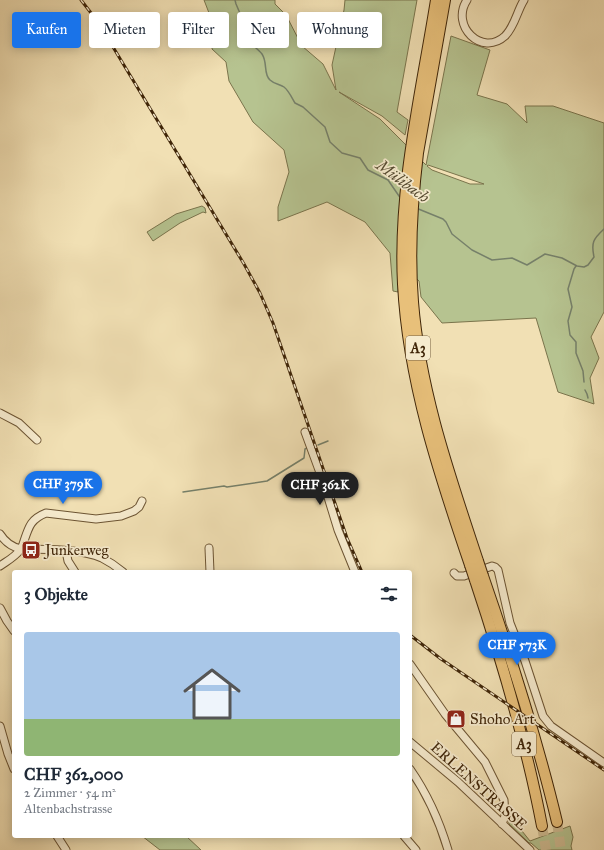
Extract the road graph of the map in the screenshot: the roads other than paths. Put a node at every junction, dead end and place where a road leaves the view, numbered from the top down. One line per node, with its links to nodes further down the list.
1 (436, 0): 5 (highway, A3)
2 (445, 0): 5 (highway, A3)
3 (467, 0): 4 (street)
4 (524, 0)
5 (415, 153): 20 (highway, A3, bridge)
6 (0, 413): 8 (street)
7 (305, 432): 18 (street)
8 (37, 440)
9 (142, 501): 12 (street)
10 (0, 534): 12 (street)
11 (208, 548): 17 (street)
12 (21, 550): 13 (street); 14 (street)
13 (66, 551): 15 (street); 16 (street)
14 (0, 566)
15 (73, 570)
16 (120, 570)
17 (210, 570)
18 (354, 570)
19 (454, 573): 26 (street)
20 (479, 578): 29 (highway, A3); 31 (highway, A3)
21 (0, 608): 22 (street)
22 (12, 629)
23 (412, 667): 30 (street)
24 (0, 726): 27 (street)
25 (412, 744): 30 (street, ERLENSTRASSE)
26 (604, 763)
27 (12, 764)
28 (412, 772): 36 (street)
29 (557, 822)
30 (502, 824): 37 (street, ERLENSTRASSE)
31 (542, 826)
32 (58, 838): 34 (street)
33 (406, 838): 35 (street)
34 (66, 850)
35 (416, 850)
36 (448, 850)
37 (529, 850)

